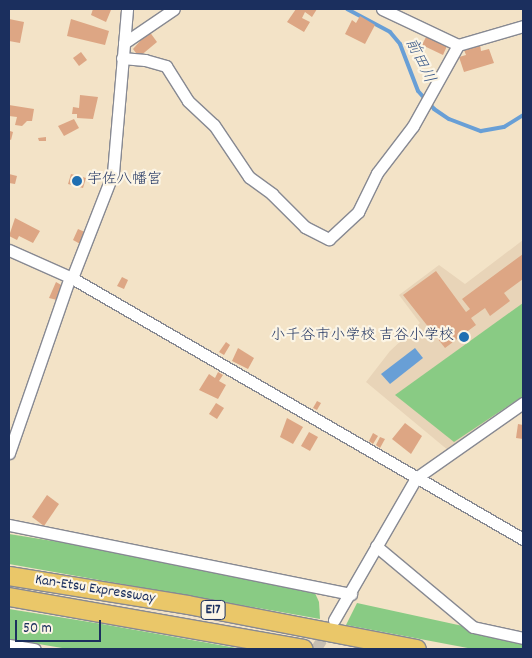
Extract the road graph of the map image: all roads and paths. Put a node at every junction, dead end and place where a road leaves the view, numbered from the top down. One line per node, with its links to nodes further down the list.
1 (127, 9): 5 (street)
2 (174, 9): 5 (street)
3 (382, 9): 6 (street)
4 (523, 26): 6 (street)
5 (124, 43): 7 (street)
6 (458, 46): 7 (street)
7 (122, 58): 9 (street)
8 (9, 250): 9 (street)
9 (71, 278): 11 (street); 12 (street)
10 (523, 403): 12 (street)
11 (9, 453)
12 (416, 478): 14 (street); 15 (street)
13 (9, 525): 17 (street)
14 (523, 539)
15 (376, 546): 17 (street); 20 (street)
16 (9, 576): 24 (highway, Kan-Etsu Expressway / E17)
17 (351, 594): 19 (street)
18 (9, 597): 23 (highway, Kan-Etsu Expressway / E17)
19 (334, 620)
20 (523, 638)
21 (9, 645): 22 (street)
22 (35, 649)
23 (303, 649)
24 (416, 649)

